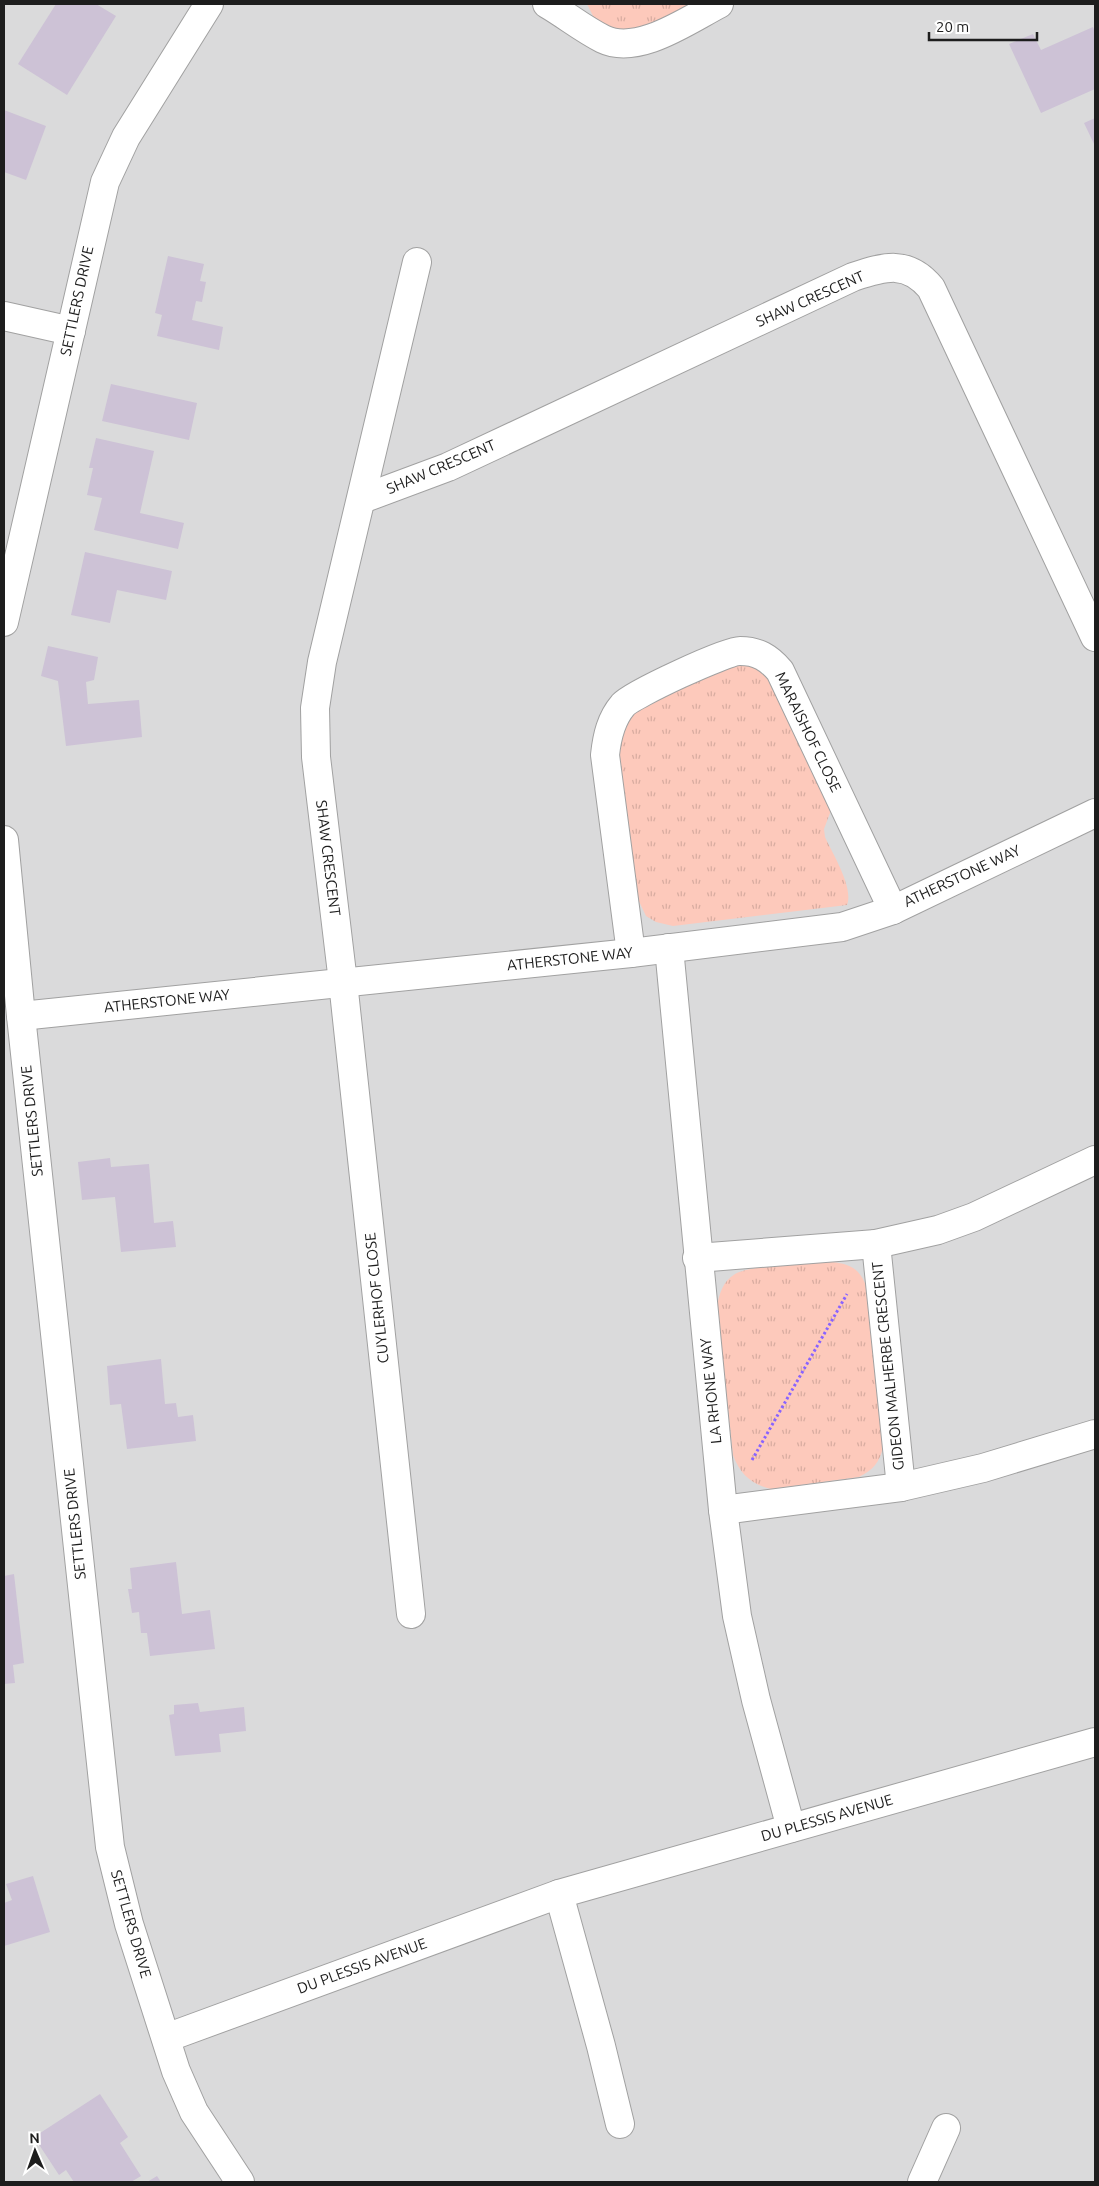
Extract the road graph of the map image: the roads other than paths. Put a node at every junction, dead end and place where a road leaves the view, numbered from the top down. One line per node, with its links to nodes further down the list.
1 (209, 4): 6 (street, SETTLERS DRIVE)
2 (720, 4): 3 (street)
3 (551, 5)
4 (417, 262): 7 (street, SHAW CRESCENT)
5 (4, 316): 6 (street)
6 (70, 331): 8 (street, SETTLERS DRIVE)
7 (362, 499): 9 (street, SHAW CRESCENT); 15 (street, SHAW CRESCENT)
8 (5, 607)
9 (1095, 637)
10 (1095, 813): 12 (street, ATHERSTONE WAY)
11 (4, 840): 16 (street, SETTLERS DRIVE)
12 (892, 910): 13 (street, ATHERSTONE WAY); 14 (street, MARAISHOF CLOSE)
13 (669, 948): 14 (street, ATHERSTONE WAY); 19 (street, LA RHONE WAY)
14 (631, 952): 15 (street, ATHERSTONE WAY)
15 (343, 982): 16 (street, ATHERSTONE WAY); 23 (street, CUYLERHOF CLOSE)
16 (21, 1016): 27 (street, SETTLERS DRIVE)
17 (1095, 1160): 18 (street, GIDEON MALHERBE CRESCENT)
18 (876, 1244): 19 (street, GIDEON MALHERBE CRESCENT); 21 (street, GIDEON MALHERBE CRESCENT)
19 (697, 1258): 22 (street, LA RHONE WAY)
20 (1095, 1434): 21 (street, GIDEON MALHERBE CRESCENT)
21 (901, 1487): 22 (street, GIDEON MALHERBE CRESCENT)
22 (723, 1510): 25 (street, LA RHONE WAY)
23 (412, 1614)
24 (1095, 1742): 25 (street, DU PLESSIS AVENUE)
25 (791, 1828): 26 (street, DU PLESSIS AVENUE)
26 (559, 1894): 27 (street, DU PLESSIS AVENUE); 28 (street)
27 (166, 2038): 30 (street, SETTLERS DRIVE)
28 (620, 2124)
29 (946, 2128): 31 (street)
30 (240, 2182)
31 (922, 2182)

